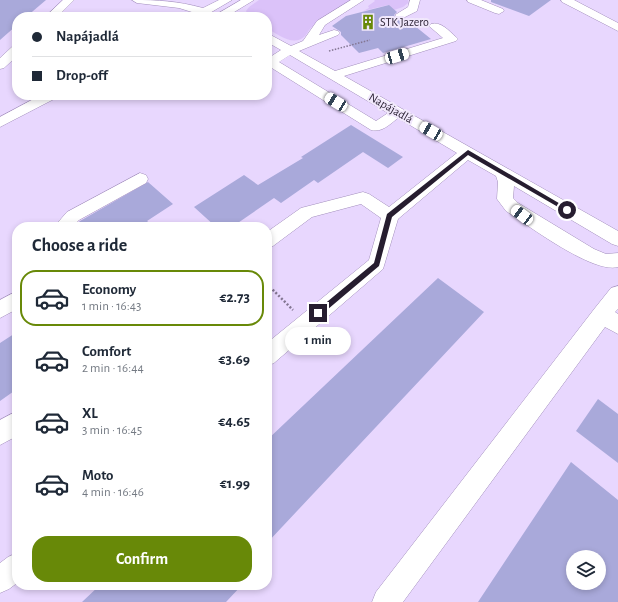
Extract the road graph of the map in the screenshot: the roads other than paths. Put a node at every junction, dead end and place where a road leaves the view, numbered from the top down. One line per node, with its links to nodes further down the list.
1 (69, 0): 10 (street)
2 (137, 0): 11 (street)
3 (226, 0): 12 (street)
4 (249, 0): 13 (street)
5 (359, 0): 19 (street)
6 (415, 0): 14 (street)
7 (472, 0): 9 (street)
8 (566, 0): 16 (street)
9 (499, 11)
10 (56, 12)
11 (207, 12)
12 (217, 12)
13 (220, 12)
14 (401, 15)
15 (435, 26): 25 (street)
16 (618, 28)
17 (334, 33): 19 (street)
18 (272, 40): 20 (street, Napájadlá)
19 (309, 41): 20 (street)
20 (290, 50): 22 (street); 25 (street, Napájadlá)
21 (12, 54): 24 (street)
22 (272, 61)
23 (272, 63): 27 (street)
24 (0, 65)
25 (334, 75): 27 (street, Napájadlá)
26 (42, 100): 28 (street)
27 (398, 112): 29 (street, Napájadlá)
28 (0, 123)
29 (468, 152): 30 (street, Napájadlá); 32 (street)
30 (504, 173): 35 (street, Napájadlá); 36 (street)
31 (140, 179): 33 (street)
32 (390, 216): 34 (street); 41 (street)
33 (67, 222)
34 (272, 237)
35 (618, 240)
36 (618, 260)
37 (618, 294): 40 (street)
38 (12, 302): 39 (street)
39 (0, 310)
40 (610, 320): 46 (street)
41 (272, 352)
42 (12, 426): 43 (street)
43 (0, 434)
44 (12, 570): 45 (street)
45 (0, 580)
46 (386, 602)

